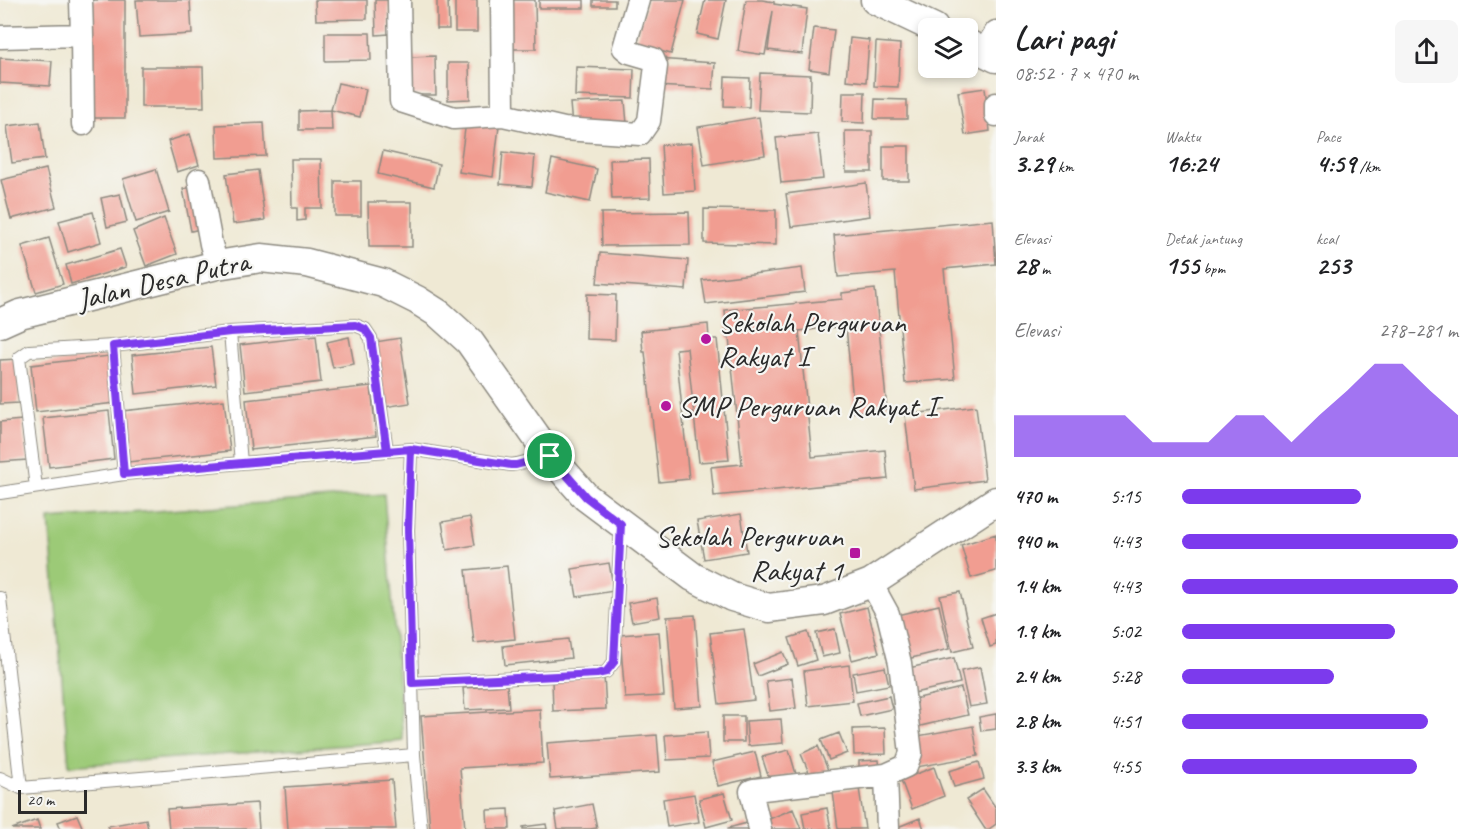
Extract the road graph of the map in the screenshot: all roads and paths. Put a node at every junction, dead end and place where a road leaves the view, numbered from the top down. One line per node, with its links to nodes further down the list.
1 (81, 0): 7 (street)
2 (399, 0): 10 (street)
3 (502, 0): 10 (street)
4 (638, 0): 10 (street)
5 (875, 0): 6 (street)
6 (918, 20)
7 (81, 35): 8 (street); 12 (street)
8 (0, 38)
9 (996, 104): 11 (street)
10 (503, 115)
11 (996, 115)
12 (83, 124)
13 (199, 180): 14 (street)
14 (218, 265): 15 (street, Jalan Desa Putra); 20 (street, Jalan Desa Putra)
15 (0, 323)
16 (230, 332): 17 (lane); 19 (lane); 21 (lane)
17 (113, 346): 22 (lane); 23 (lane)
18 (411, 449): 19 (lane); 20 (lane); 29 (lane)
19 (387, 451): 21 (lane)
20 (550, 456): 26 (street, Jalan Desa Putra)
21 (242, 463): 22 (lane)
22 (124, 474): 23 (lane)
23 (36, 487): 24 (lane)
24 (0, 493)
25 (996, 501): 27 (street, Jalan Desa Putra)
26 (621, 524): 27 (street, Jalan Desa Putra); 29 (lane)
27 (871, 583): 31 (street)
28 (0, 598): 33 (lane)
29 (412, 683): 30 (lane)
30 (414, 755): 33 (lane); 34 (lane)
31 (886, 775): 35 (street); 36 (street)
32 (0, 778): 33 (lane)
33 (21, 788)
34 (421, 829)
35 (760, 829)
36 (888, 829)

